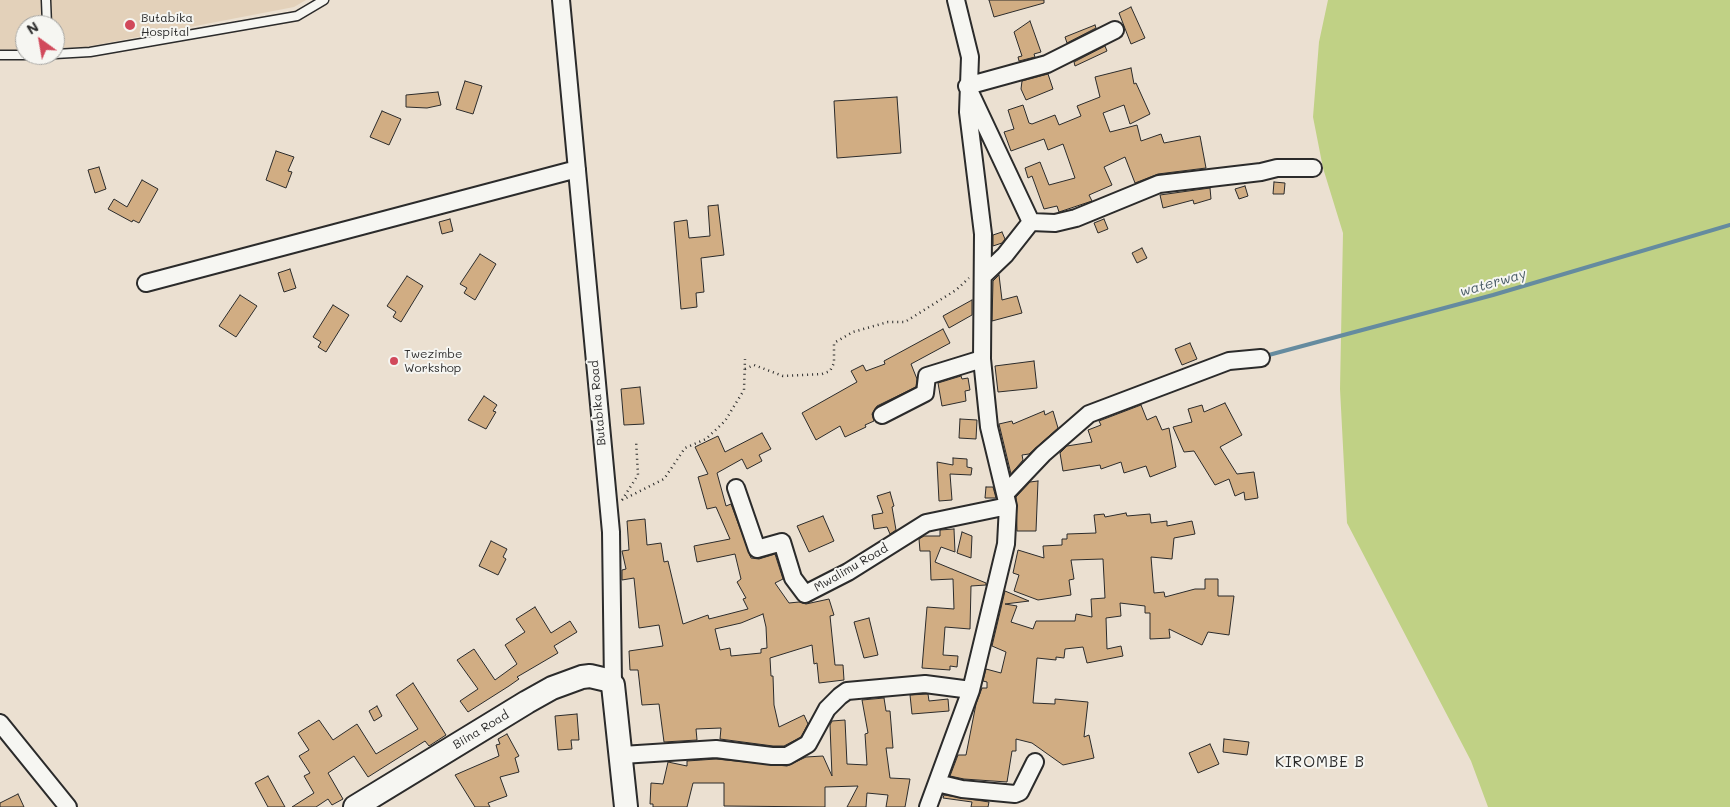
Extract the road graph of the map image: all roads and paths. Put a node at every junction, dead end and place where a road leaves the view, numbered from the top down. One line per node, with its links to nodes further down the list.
1 (46, 0): 5 (lane)
2 (324, 0): 7 (lane)
3 (561, 0): 12 (street, Butabika Road)
4 (956, 0): 10 (street)
5 (47, 15)
6 (1116, 30): 10 (street)
7 (65, 53)
8 (0, 55): 9 (lane)
9 (15, 55)
10 (967, 86): 13 (street); 14 (street)
11 (1313, 168): 13 (street)
12 (577, 169): 15 (street); 24 (street, Butabika Road)
13 (1031, 222): 14 (street)
14 (984, 270): 18 (street); 19 (path)
15 (146, 283)
16 (1261, 358): 23 (street)
17 (745, 359): 19 (path)
18 (982, 359): 20 (street); 23 (street)
19 (745, 369): 21 (path)
20 (882, 414)
21 (636, 440)
22 (736, 488): 23 (street, Mwalimu Road)
23 (1007, 500): 25 (street)
24 (613, 685): 27 (main road, Butabika Road); 31 (main road, Biina Road)
25 (971, 690): 27 (street); 29 (street)
26 (0, 723): 30 (street)
27 (622, 755): 32 (main road, Butabika Road)
28 (1035, 762): 29 (street)
29 (937, 783): 33 (street)
30 (68, 807)
31 (354, 807)
32 (626, 807)
33 (928, 807)

